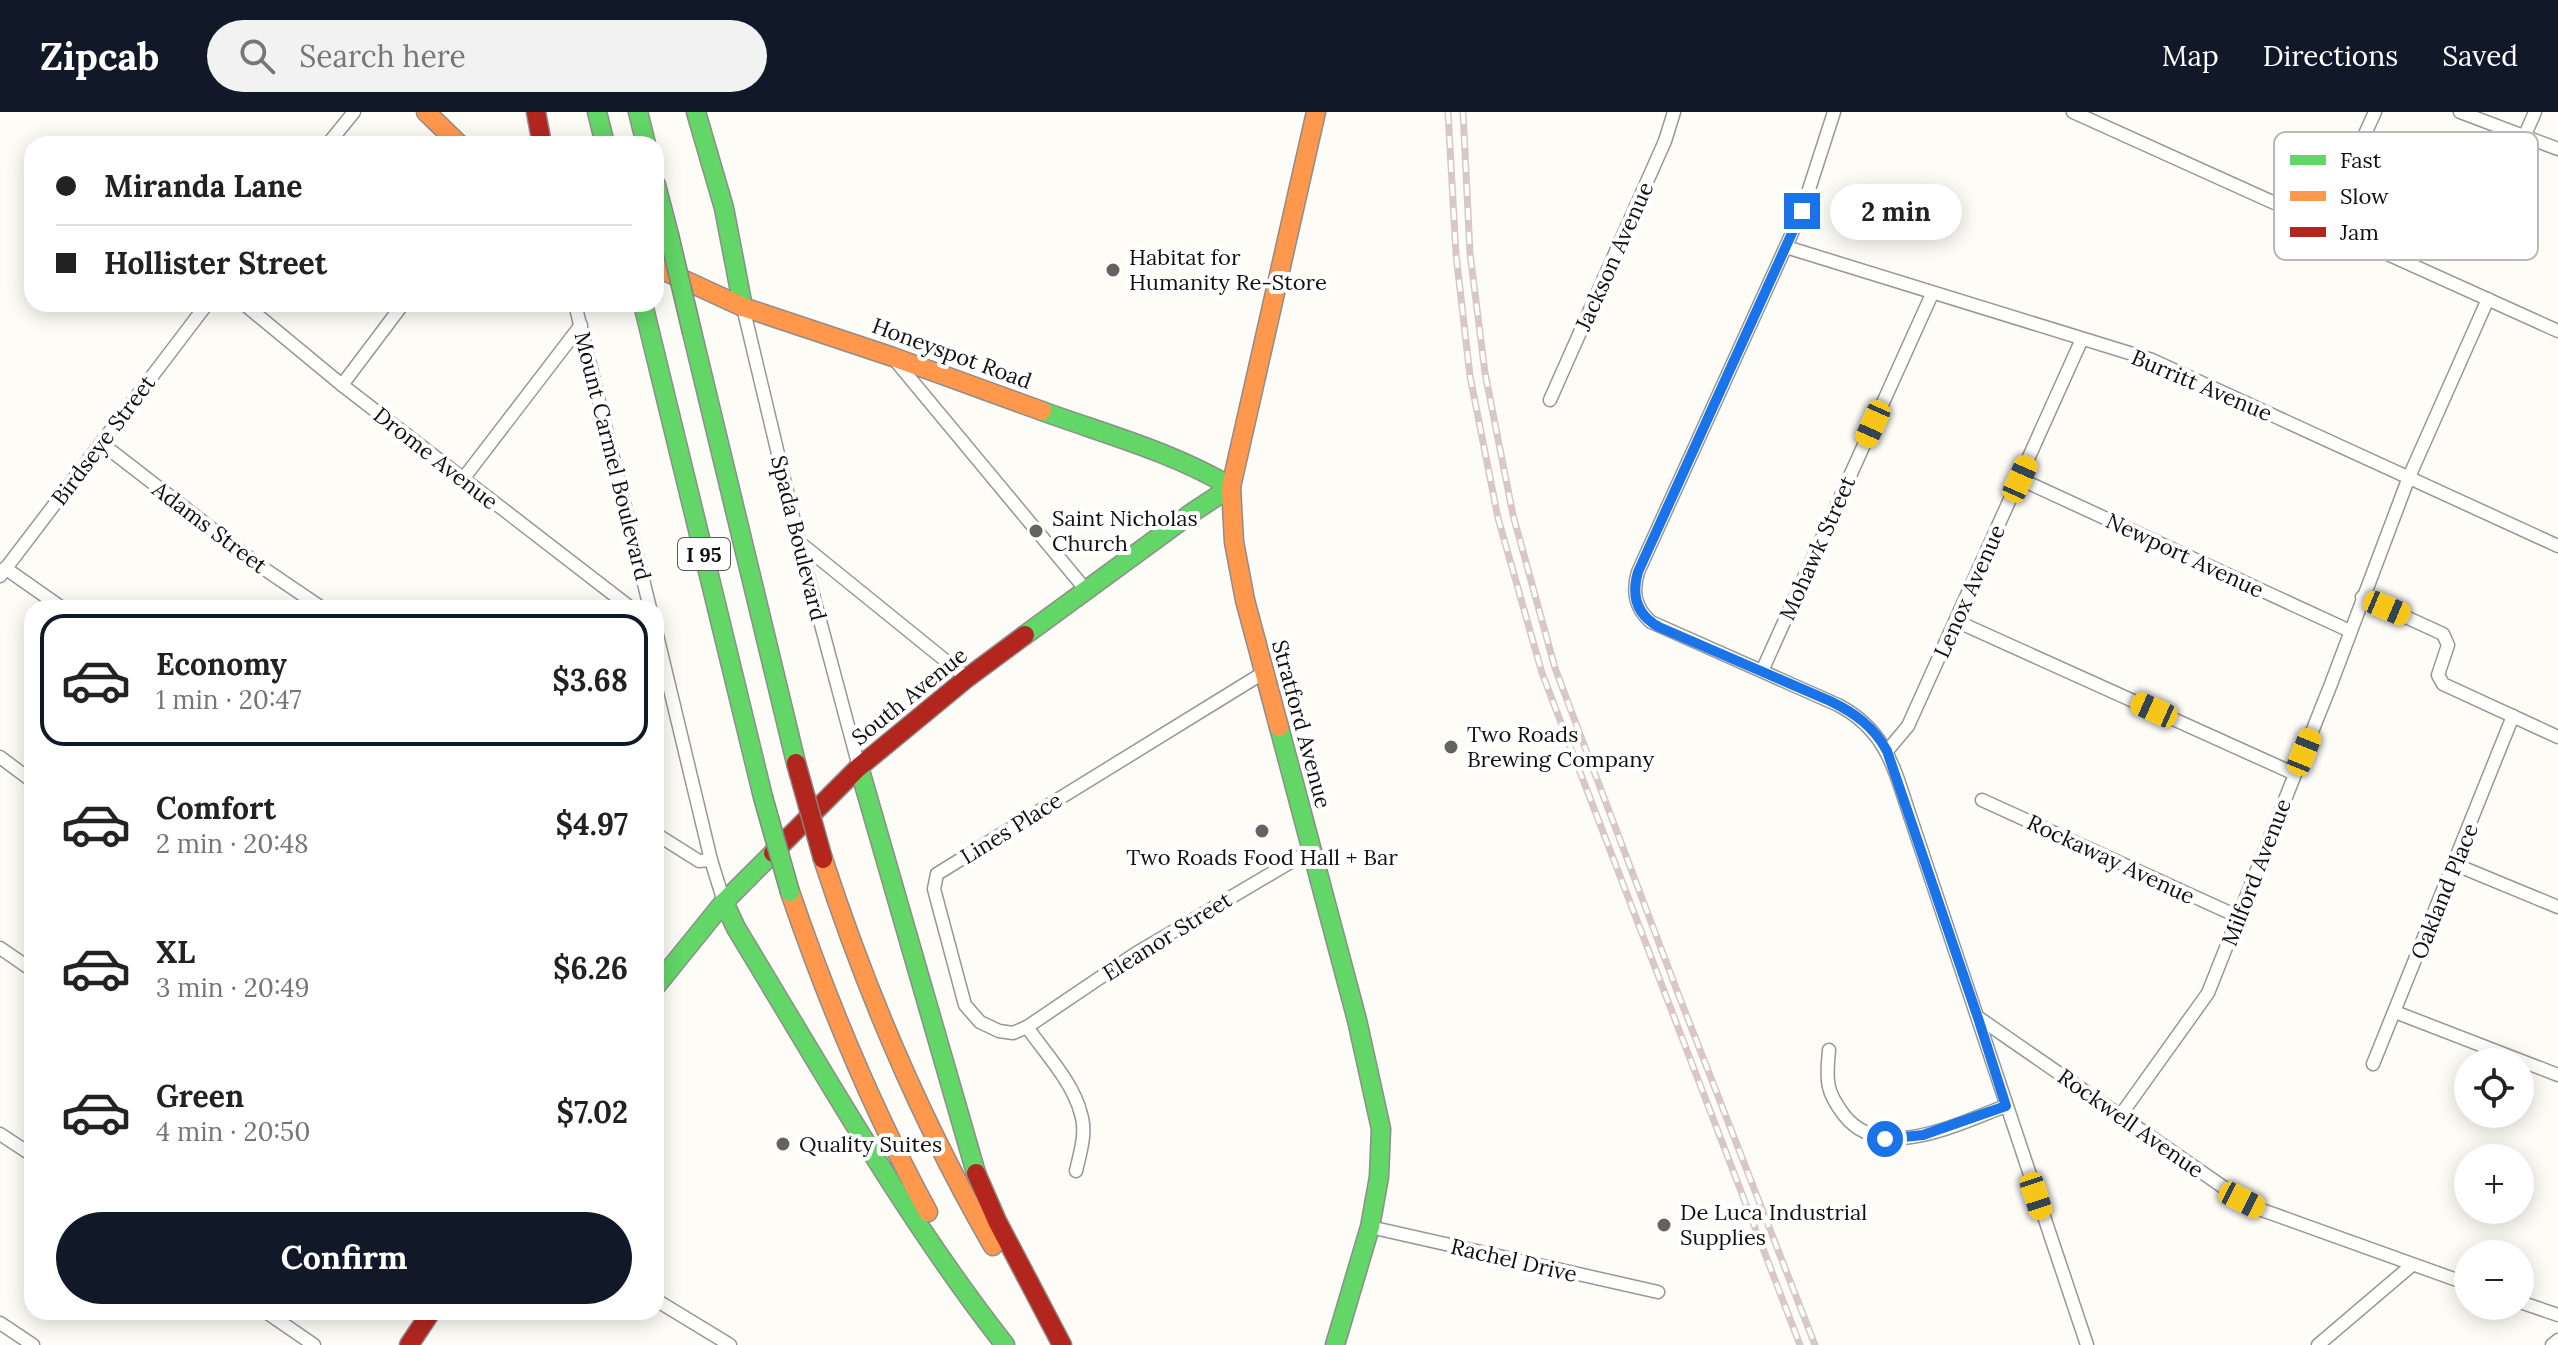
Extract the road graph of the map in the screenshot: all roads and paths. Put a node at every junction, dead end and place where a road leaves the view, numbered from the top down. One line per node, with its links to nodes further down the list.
1 (354, 112): 17 (street)
2 (426, 112): 18 (main road)
3 (536, 112): 19 (main road)
4 (597, 112): 20 (main road)
5 (638, 112): 21 (main road)
6 (696, 112): 31 (main road)
7 (1316, 112): 47 (main road, Stratford Avenue)
8 (1674, 112): 42 (street, Jackson Avenue)
9 (1834, 112): 26 (street)
10 (2073, 112): 24 (street)
11 (2375, 112): 14 (street)
12 (2460, 112): 15 (street)
13 (2535, 112): 16 (street)
14 (2366, 132)
15 (2511, 132)
16 (2526, 132)
17 (334, 136)
18 (451, 136)
19 (540, 136)
20 (603, 136)
21 (644, 136)
22 (2538, 142): 23 (street)
23 (2558, 149)
24 (2274, 204)
25 (664, 216): 108 (main road, I 95, bridge)
26 (1786, 247): 29 (street, Burritt Avenue); 60 (street)
27 (2400, 260): 30 (street)
28 (664, 271): 31 (main road, Honeyspot Road)
29 (1932, 294): 39 (street, Burritt Avenue); 60 (street, Mohawk Street)
30 (2488, 299): 38 (street); 44 (street, Milford Avenue)
31 (743, 307): 40 (main road, Honeyspot Road); 48 (street, Spada Boulevard)
32 (201, 312): 43 (street, Birdseye Street)
33 (254, 312): 41 (street, Drome Avenue)
34 (397, 312): 41 (street)
35 (577, 312): 37 (street, Mount Carmel Boulevard)
36 (645, 312): 107 (main road, I 95, bridge)
37 (581, 325): 45 (street); 56 (street, Mount Carmel Boulevard)
38 (2558, 331)
39 (2082, 339): 44 (street, Burritt Avenue); 46 (street, Lenox Avenue)
40 (893, 357): 47 (main road, Honeyspot Road); 51 (street)
41 (342, 385): 45 (street, Drome Avenue)
42 (1550, 400)
43 (101, 443): 50 (street, Birdseye Street); 54 (street, Adams Street)
44 (2409, 477): 49 (street, Burritt Avenue); 52 (street, Milford Avenue)
45 (463, 479): 55 (street, Drome Avenue)
46 (2020, 479): 57 (street, Lenox Avenue); 58 (street, Newport Avenue)
47 (1231, 487): 51 (main road, South Avenue); 61 (main road, Stratford Avenue)
48 (799, 542): 62 (street); 67 (street, Spada Boulevard)
49 (2558, 546)
50 (3, 572): 53 (street)
51 (1086, 590): 62 (main road, South Avenue)
52 (2362, 597): 58 (street, Milford Avenue); 63 (street)
53 (49, 600)
54 (310, 600)
55 (621, 600)
56 (648, 600)
57 (1956, 621): 65 (street, Lenox Avenue); 68 (street)
58 (2350, 631): 68 (street, Milford Avenue)
59 (664, 664): 73 (street)
60 (1762, 671): 65 (street)
61 (1263, 673): 72 (main road, Stratford Avenue); 83 (street, Lines Place)
62 (967, 678): 67 (main road, South Avenue)
63 (2513, 716): 64 (street); 74 (street, Oakland Place)
64 (2558, 737)
65 (1887, 751): 82 (street)
66 (0, 757): 69 (street)
67 (859, 767): 75 (main road, South Avenue); 108 (main road)
68 (2295, 774): 77 (street, Milford Avenue)
69 (24, 775)
70 (1982, 800): 77 (street, Rockaway Avenue)
71 (664, 839): 73 (street)
72 (1311, 850): 83 (street, Eleanor Street); 92 (main road, Stratford Avenue)
73 (711, 860): 75 (street)
74 (2454, 864): 76 (street); 81 (street, Oakland Place)
75 (724, 902): 80 (main road, South Avenue); 107 (main road)
76 (2558, 907)
77 (2239, 917): 88 (street, Milford Avenue)
78 (0, 948): 79 (street)
79 (24, 964)
80 (664, 976)
81 (2395, 1012): 85 (street, Oakland Place); 86 (street)
82 (1978, 1018): 87 (street); 88 (street, Rockwell Avenue)
83 (1027, 1027): 91 (street)
84 (1829, 1050): 87 (street)
85 (2373, 1064)
86 (2558, 1075)
87 (2006, 1106): 110 (street)
88 (2120, 1116): 93 (street, Rockwell Avenue)
89 (0, 1134): 90 (street)
90 (24, 1150)
91 (1076, 1171)
92 (1370, 1227): 95 (street, Rachel Drive); 109 (main road, Stratford Avenue)
93 (2412, 1265): 94 (street, Rockwell Avenue); 111 (street)
94 (2454, 1279)
95 (1658, 1292)
96 (664, 1305): 106 (street)
97 (2534, 1307): 98 (street)
98 (2558, 1315)
99 (278, 1320): 104 (street)
100 (426, 1320): 105 (main road)
101 (0, 1323): 103 (street)
102 (2558, 1340): 112 (street)
103 (33, 1345)
104 (314, 1345)
105 (409, 1345)
106 (730, 1345)
107 (1007, 1345)
108 (1060, 1345)
109 (1335, 1345)
110 (2087, 1345)
111 (2318, 1345)
112 (2552, 1345)

